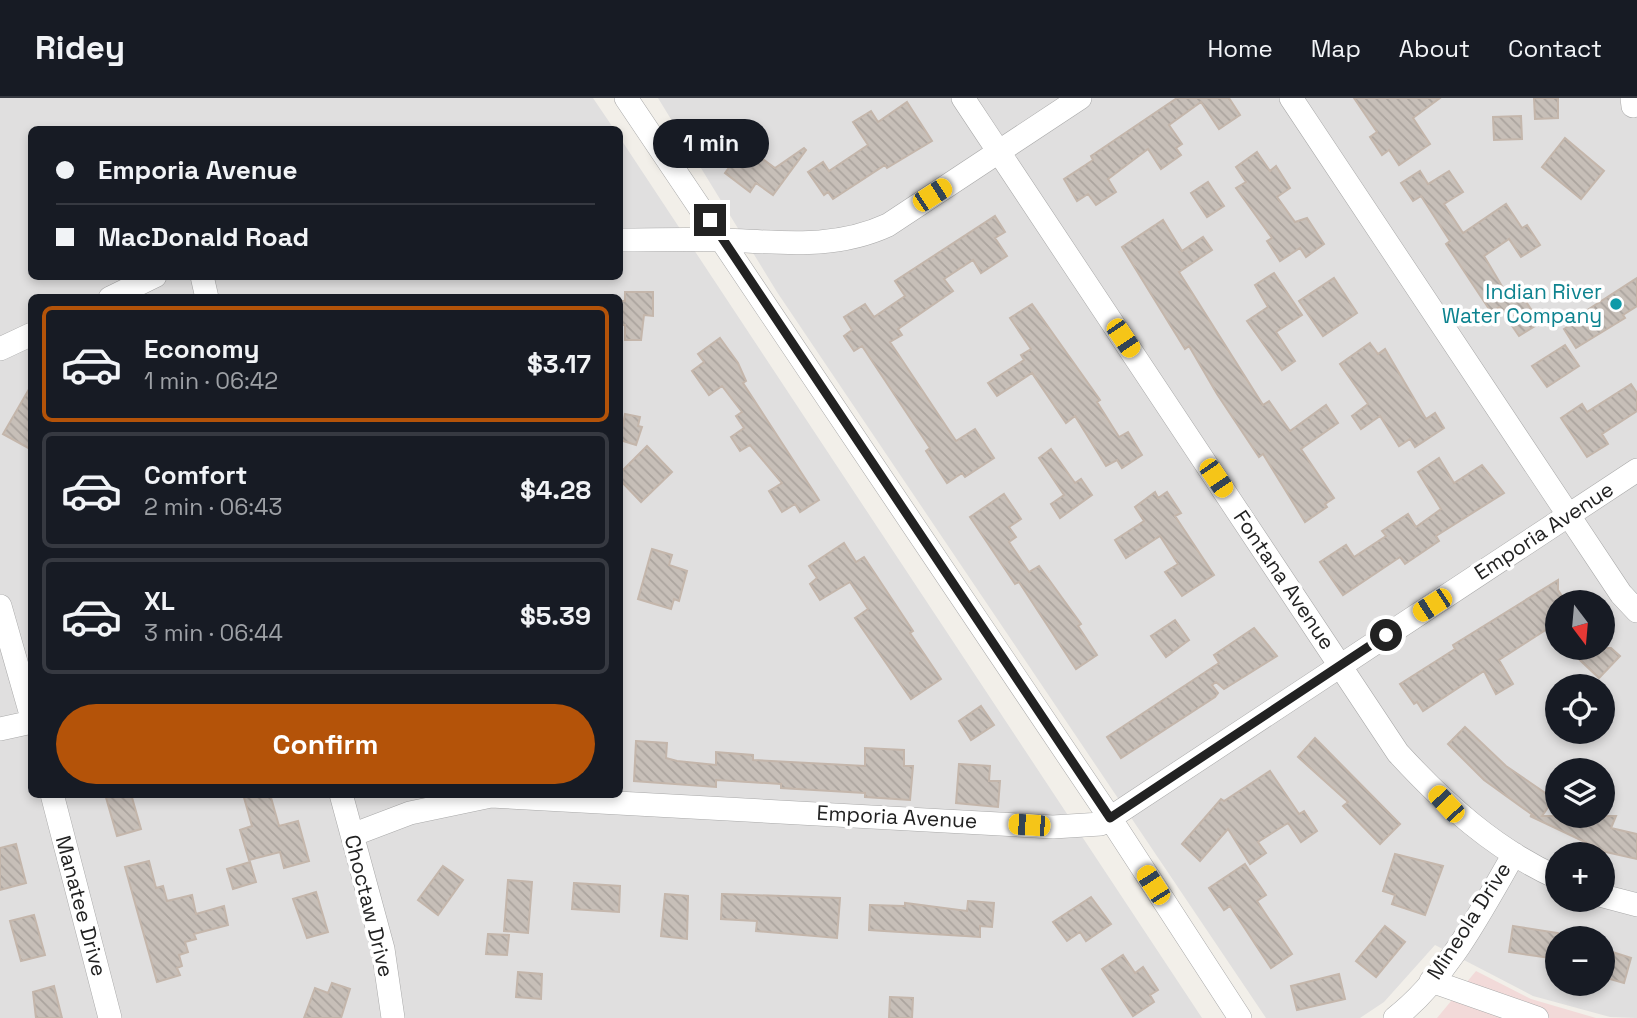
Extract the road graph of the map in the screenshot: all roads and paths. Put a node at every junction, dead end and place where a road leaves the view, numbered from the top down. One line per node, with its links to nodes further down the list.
1 (626, 98): 7 (street)
2 (963, 98): 5 (street, Fontana Avenue)
3 (1080, 98): 5 (street)
4 (1291, 98): 13 (street)
5 (999, 151): 7 (street); 16 (street, Fontana Avenue)
6 (623, 240): 7 (street)
7 (724, 240): 24 (street)
8 (147, 280): 9 (street)
9 (118, 294)
10 (28, 336): 11 (street)
11 (0, 349)
12 (1637, 470): 13 (street, Emporia Avenue)
13 (1569, 515): 15 (street); 16 (street, Emporia Avenue)
14 (0, 606): 17 (street)
15 (1637, 611)
16 (1340, 664): 24 (street, Emporia Avenue); 26 (street, Fontana Avenue)
17 (28, 706)
18 (28, 721): 19 (street)
19 (0, 729)
20 (53, 798): 31 (street, Manatee Drive)
21 (342, 798): 25 (street, Choctaw Drive)
22 (481, 798): 25 (street, Emporia Avenue)
23 (527, 798): 24 (street, Emporia Avenue)
24 (1110, 818): 33 (street)
25 (352, 835): 32 (street, Choctaw Drive)
26 (1514, 854): 27 (street, Fontana Avenue); 30 (street, Mineola Drive)
27 (1545, 871)
28 (1615, 900): 29 (street)
29 (1637, 905)
30 (1431, 981): 34 (street, Mineola Drive); 35 (street)
31 (110, 1018)
32 (393, 1018)
33 (1240, 1018)
34 (1395, 1018)
35 (1537, 1018)

